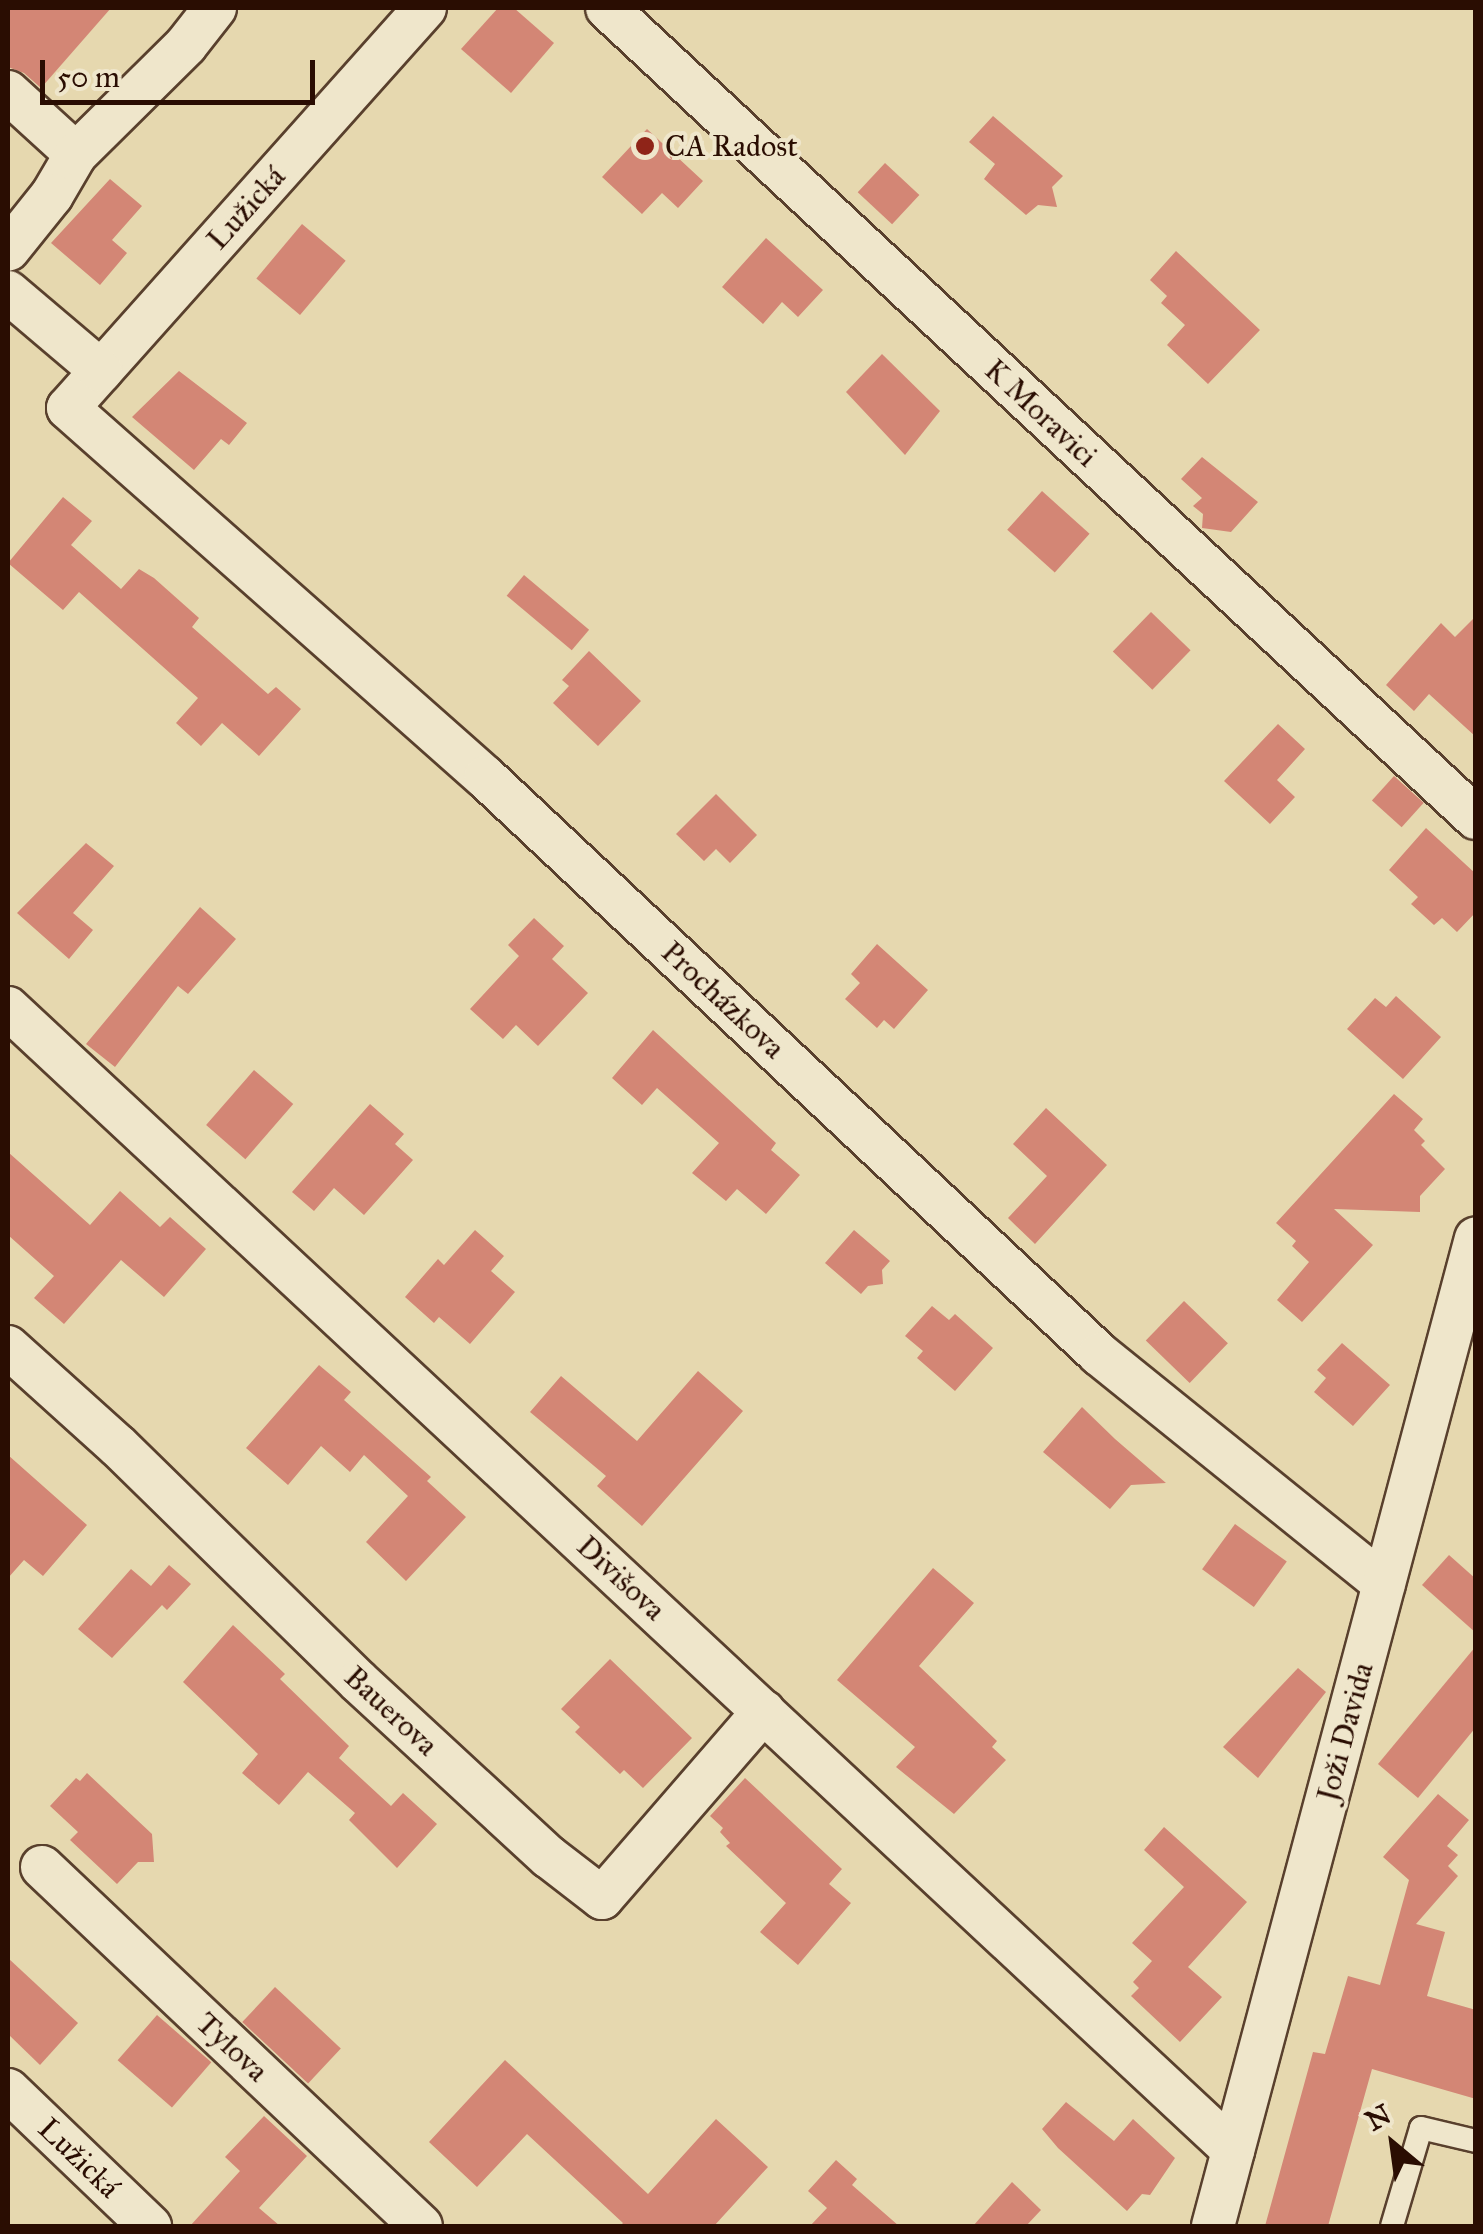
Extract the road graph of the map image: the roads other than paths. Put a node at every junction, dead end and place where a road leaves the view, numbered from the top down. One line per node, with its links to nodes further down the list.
1 (215, 8): 5 (street)
2 (425, 8): 8 (street, Lužická)
3 (607, 8): 10 (street, K Moravici)
4 (8, 92): 5 (street)
5 (76, 154): 6 (street)
6 (8, 250)
7 (8, 292): 8 (street)
8 (101, 371): 9 (street, Lužická)
9 (68, 408): 14 (street, Procházkova)
10 (1476, 818)
11 (8, 1008): 15 (street, Divišova)
12 (1476, 1238): 14 (street, Joži Davida)
13 (8, 1347): 15 (street, Bauerova)
14 (1384, 1584): 19 (street, Joži Davida)
15 (764, 1711): 19 (street, Divišova)
16 (42, 1867): 21 (street, Tylova)
17 (8, 2090): 20 (street, Lužická)
18 (1476, 2141): 23 (lane)
19 (1233, 2150): 22 (street, Joži Davida)
20 (150, 2226)
21 (422, 2226)
22 (1213, 2226)
23 (1392, 2226)

